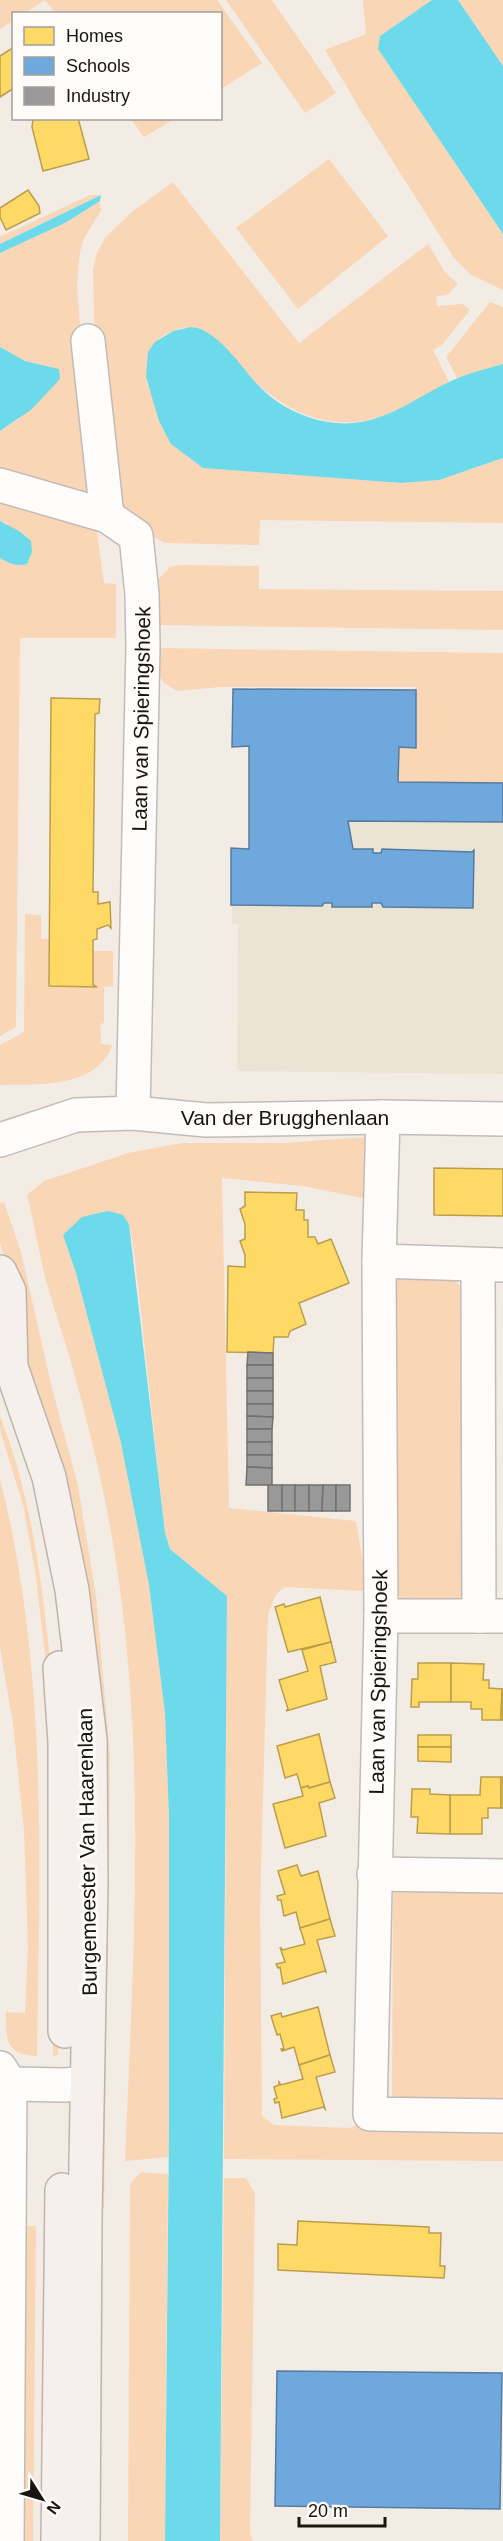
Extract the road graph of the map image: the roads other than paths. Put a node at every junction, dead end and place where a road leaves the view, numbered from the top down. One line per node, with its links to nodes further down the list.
1 (88, 341): 3 (street)
2 (0, 485): 3 (street, Laan van Spieringshoek)
3 (107, 516): 4 (street, Laan van Spieringshoek)
4 (133, 1113): 5 (street, Van der Brugghenlaan); 7 (street, Van der Brugghenlaan)
5 (383, 1117): 6 (street, Van der Brugghenlaan); 8 (street, Laan van Spieringshoek)
6 (503, 1119)
7 (0, 1140)
8 (379, 1261): 9 (street); 12 (street, Laan van Spieringshoek)
9 (490, 1265): 13 (street)
10 (0, 1272): 17 (main road, Burgemeester Van Haarenlaan)
11 (0, 1398): 17 (main road, Burgemeester Van Haarenlaan)
12 (381, 1616): 13 (street); 14 (street, Laan van Spieringshoek)
13 (491, 1616)
14 (374, 1874): 15 (street); 18 (street, Laan van Spieringshoek)
15 (503, 1876)
16 (5, 2076): 17 (street); 19 (street)
17 (76, 2084): 20 (main road, Burgemeester Van Haarenlaan); 21 (main road, Burgemeester Van Haarenlaan)
18 (503, 2116)
19 (7, 2541)
20 (58, 2541)
21 (83, 2541)

